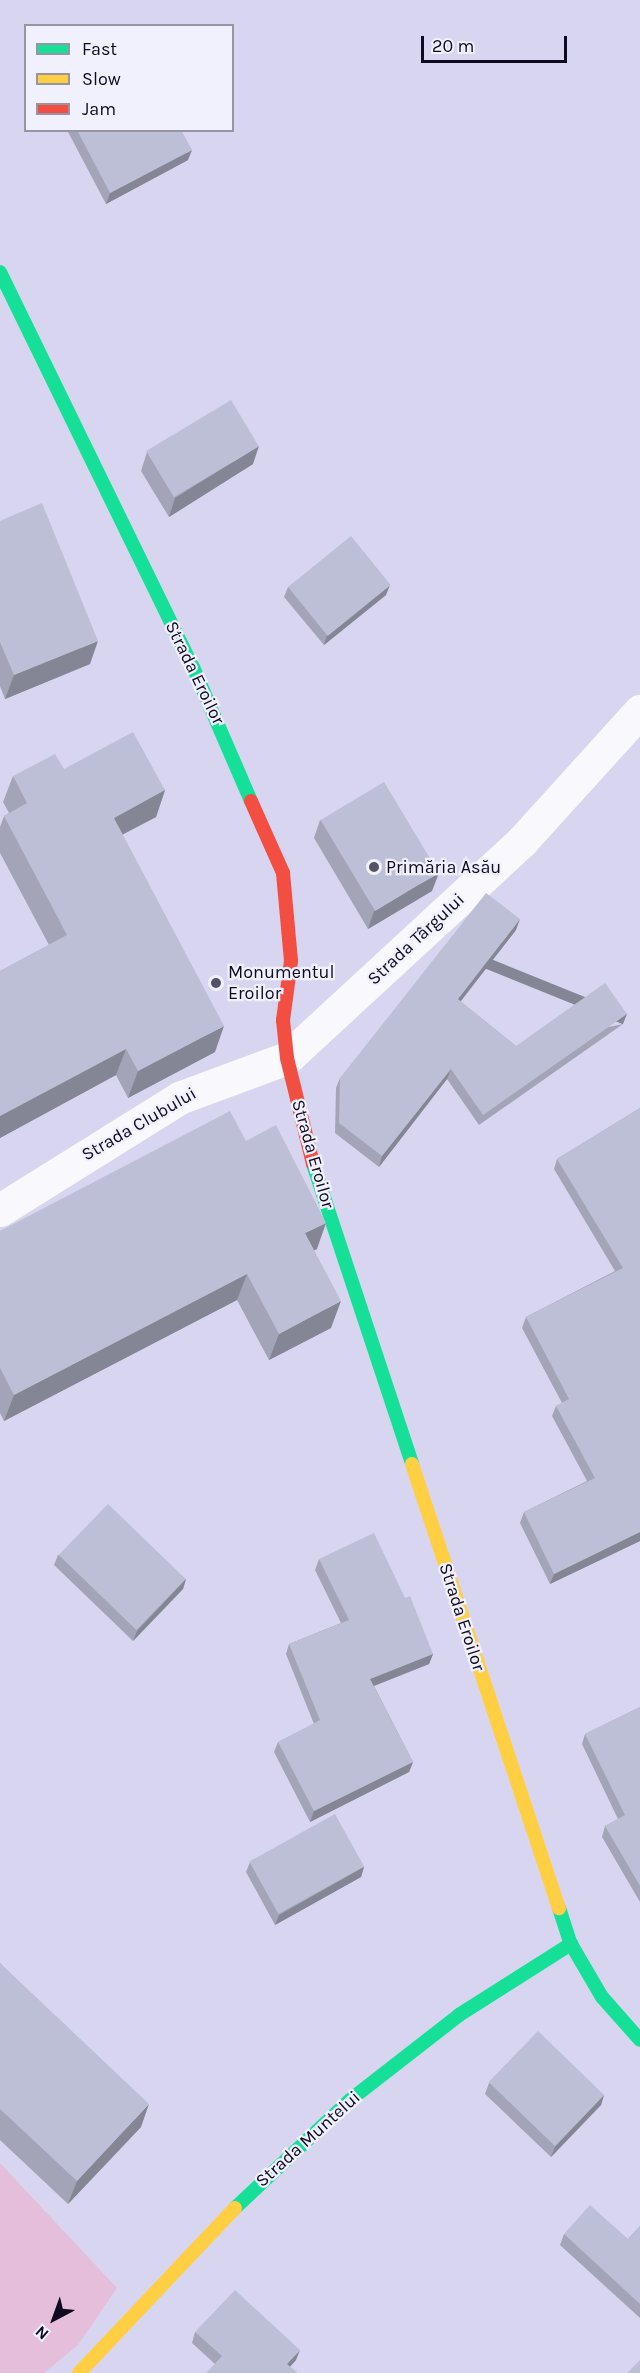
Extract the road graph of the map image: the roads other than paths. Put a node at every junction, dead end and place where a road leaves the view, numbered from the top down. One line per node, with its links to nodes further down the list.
1 (2, 282): 3 (main road, Strada Eroilor)
2 (640, 711): 3 (street, Strada Târgului)
3 (287, 1058): 4 (street, Strada Clubului); 5 (main road, Strada Eroilor)
4 (0, 1210)
5 (571, 1944): 6 (main road, Strada Eroilor); 7 (main road, Strada Muntelui)
6 (640, 2040)
7 (79, 2373)

